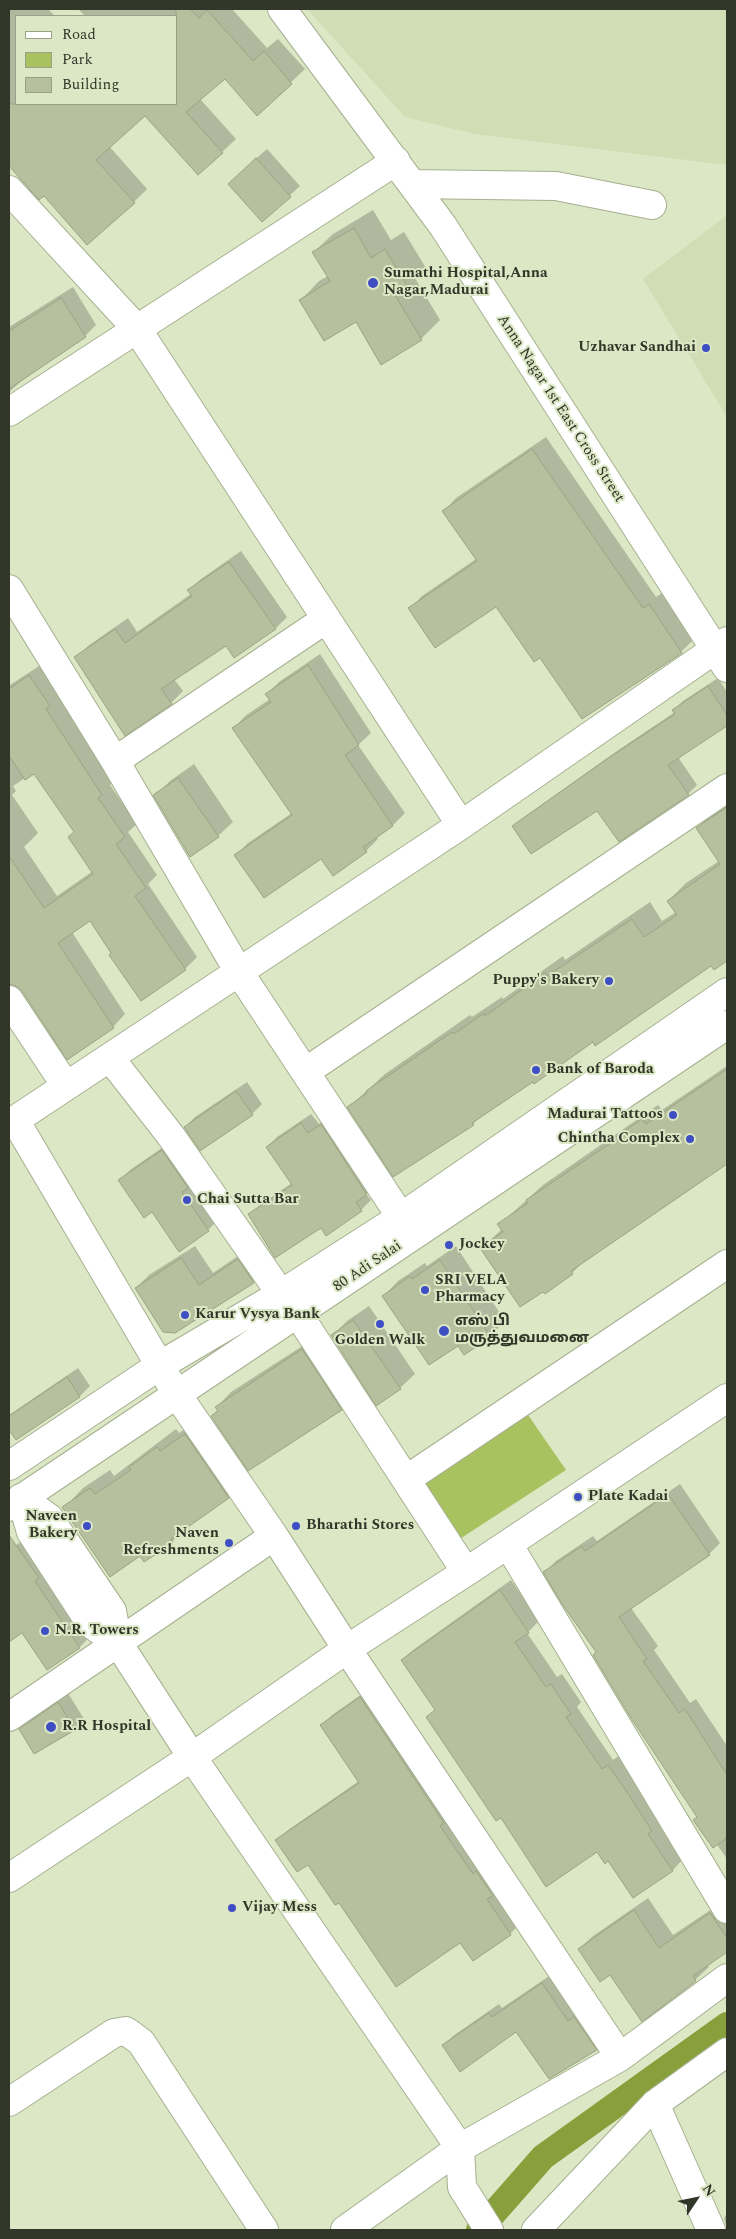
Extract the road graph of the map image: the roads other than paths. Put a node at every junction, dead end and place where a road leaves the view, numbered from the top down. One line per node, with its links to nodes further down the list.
1 (282, 9): 2 (street, Anna Nagar 1st East Cross Street)
2 (396, 161): 3 (street, Anna Nagar 1st East Cross Street); 6 (street)
3 (412, 184): 5 (street); 10 (street, Anna Nagar 1st East Cross Street)
4 (9, 190): 6 (street)
5 (652, 205)
6 (137, 329): 7 (street); 9 (street)
7 (9, 412)
8 (9, 589): 11 (street)
9 (326, 620): 11 (street); 13 (street)
10 (723, 653): 13 (street)
11 (115, 762): 14 (street)
12 (727, 788): 19 (street)
13 (461, 825): 14 (street)
14 (239, 972): 18 (street); 19 (street)
15 (727, 992): 22 (street, 80 Adi Salai)
16 (9, 1000): 20 (street)
17 (727, 1025): 24 (street, 80 Adi Salai)
18 (110, 1058): 20 (street); 24 (street)
19 (305, 1072): 22 (street)
20 (66, 1086): 21 (street)
21 (12, 1122): 25 (street)
22 (401, 1217): 24 (street, 80 Adi Salai)
23 (727, 1264): 29 (street)
24 (290, 1304): 25 (street, 80 Adi Salai); 26 (street, 80 Adi Salai); 29 (street)
25 (159, 1366): 26 (street); 28 (street, 80 Adi Salai)
26 (176, 1393): 30 (street, 80 Adi Salai); 31 (street)
27 (727, 1398): 32 (street)
28 (9, 1466)
29 (407, 1479): 33 (street)
30 (13, 1496): 34 (street)
31 (274, 1536): 34 (street); 35 (street)
32 (508, 1544): 33 (street); 39 (street)
33 (466, 1572): 35 (street)
34 (118, 1643): 36 (street); 37 (street)
35 (347, 1649): 37 (street); 42 (street)
36 (9, 1718)
37 (192, 1757): 38 (street); 45 (street)
38 (9, 1878)
39 (727, 1909)
40 (727, 1978): 42 (street)
41 (727, 2052): 44 (street)
42 (620, 2056): 45 (street)
43 (9, 2102): 46 (street)
44 (655, 2104): 49 (street); 50 (street)
45 (460, 2148): 47 (street); 48 (street)
46 (264, 2230)
47 (345, 2230)
48 (489, 2230)
49 (536, 2230)
50 (711, 2230)

